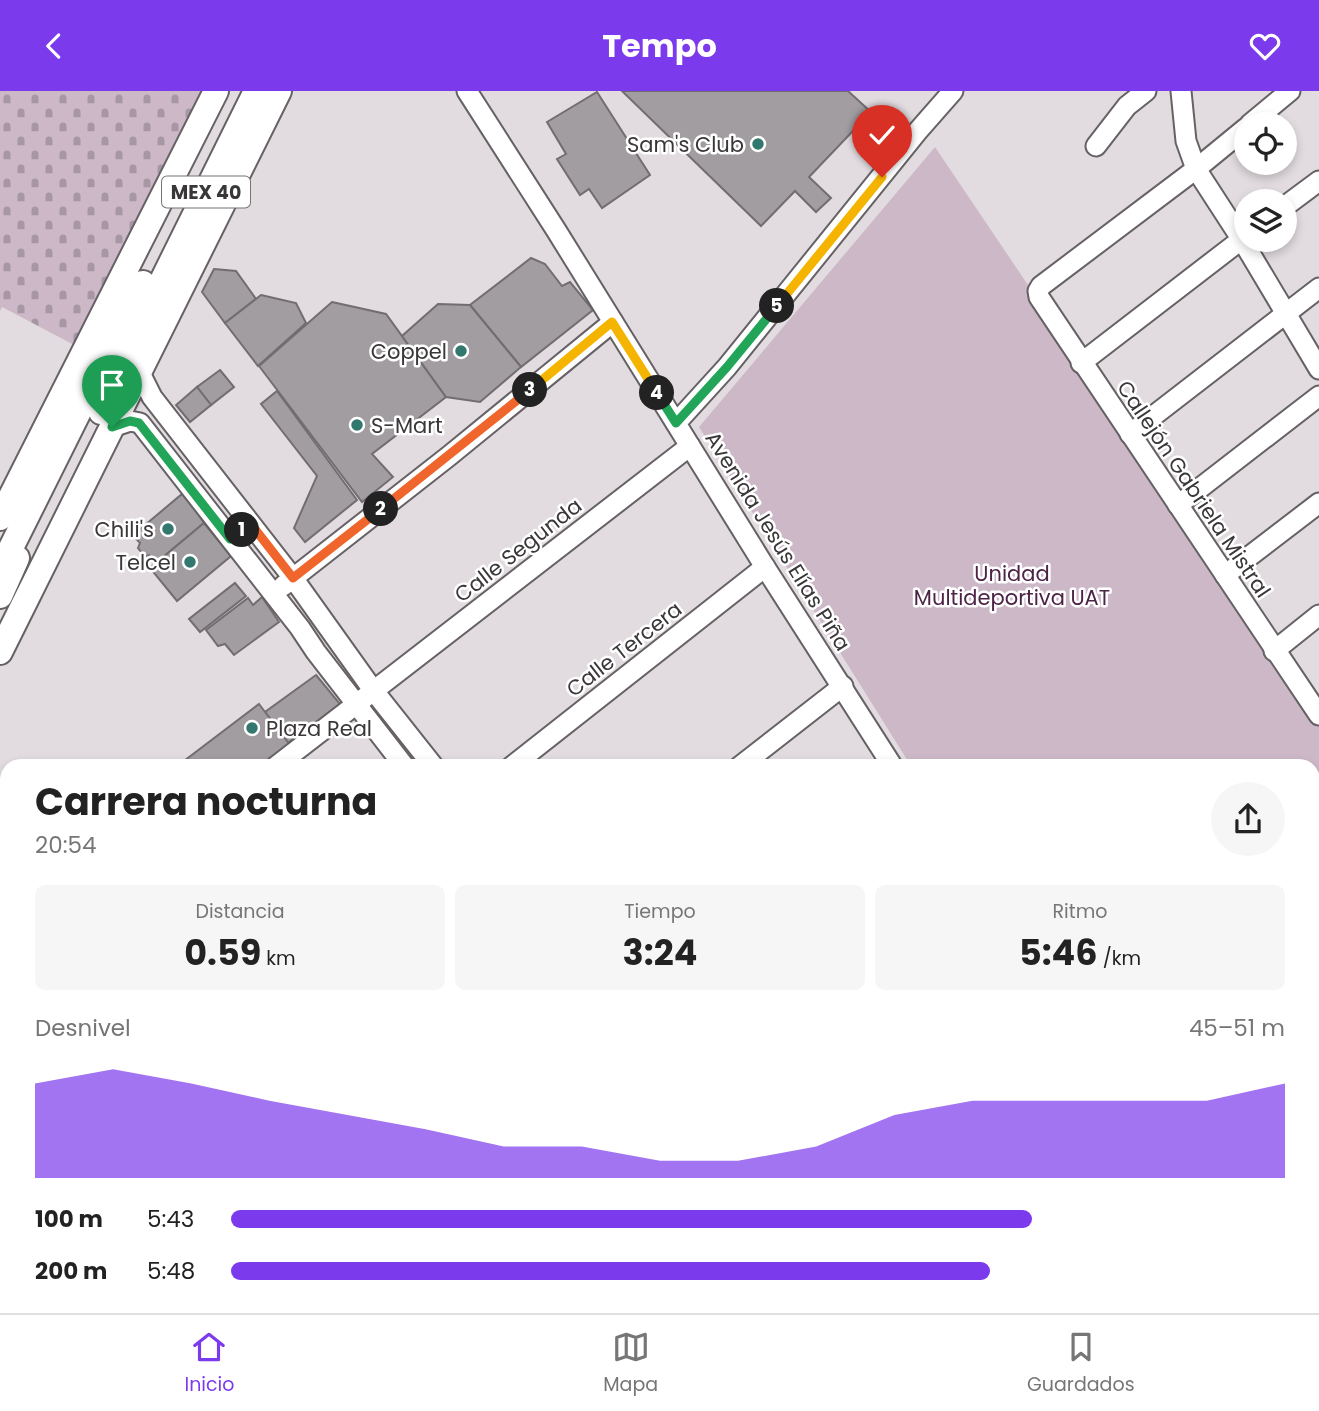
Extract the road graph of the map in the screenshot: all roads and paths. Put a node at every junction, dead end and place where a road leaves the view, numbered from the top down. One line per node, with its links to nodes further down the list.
1 (216, 91): 33 (main road)
2 (238, 91): 20 (main road, MEX 40)
3 (256, 91): 20 (main road, MEX 40)
4 (279, 91): 25 (main road)
5 (467, 91): 22 (street, Avenida Jesús Elías Piña)
6 (953, 91): 27 (street)
7 (1146, 91): 12 (street)
8 (1181, 91): 13 (street)
9 (1290, 91): 10 (street)
10 (1265, 112)
11 (1234, 138): 13 (street)
12 (1096, 146)
13 (1196, 169): 16 (street); 23 (street, Callejón Gabriela Mistral)
14 (1319, 181): 15 (street)
15 (1297, 197)
16 (1234, 224)
17 (1234, 246): 23 (street)
18 (1252, 252): 21 (street)
19 (1319, 288): 21 (street)
20 (147, 292): 33 (main road, MEX 40); 43 (main road, MEX 40)
21 (1286, 313): 24 (street); 29 (street)
22 (612, 322): 27 (street, Avenida Jesús Elías Piña); 39 (street)
23 (1082, 363): 29 (street, Callejón Gabriela Mistral)
24 (1319, 369)
25 (139, 371): 28 (main road); 34 (street)
26 (1319, 397): 32 (street)
27 (676, 423): 30 (street, Avenida Jesús Elías Piña)
28 (112, 427): 35 (street); 45 (main road)
29 (1130, 434): 32 (street, Callejón Gabriela Mistral)
30 (690, 446): 36 (street, Avenida Jesús Elías Piña); 47 (street, Calle Segunda)
31 (1319, 503): 38 (street)
32 (1178, 505): 38 (street, Callejón Gabriela Mistral)
33 (10, 524): 37 (main road, MEX 40); 41 (main road)
34 (251, 524): 35 (street); 39 (street)
35 (230, 539): 40 (street)
36 (765, 567): 46 (street, Avenida Jesús Elías Piña); 53 (street, Calle Tercera)
37 (0, 570)
38 (1225, 575): 44 (street, Callejón Gabriela Mistral)
39 (293, 578): 40 (street); 47 (street)
40 (273, 594): 48 (street)
41 (0, 596)
42 (1319, 615): 44 (street)
43 (0, 617)
44 (1274, 651): 49 (street, Callejón Gabriela Mistral)
45 (0, 652)
46 (843, 686): 54 (street); 55 (street, Avenida Jesús Elías Piña)
47 (373, 690): 48 (street, Calle Segunda); 52 (street)
48 (356, 704): 50 (street, Calle Segunda); 51 (street)
49 (1319, 715)
50 (285, 759)
51 (399, 759)
52 (428, 759)
53 (520, 759)
54 (749, 759)
55 (888, 759)

